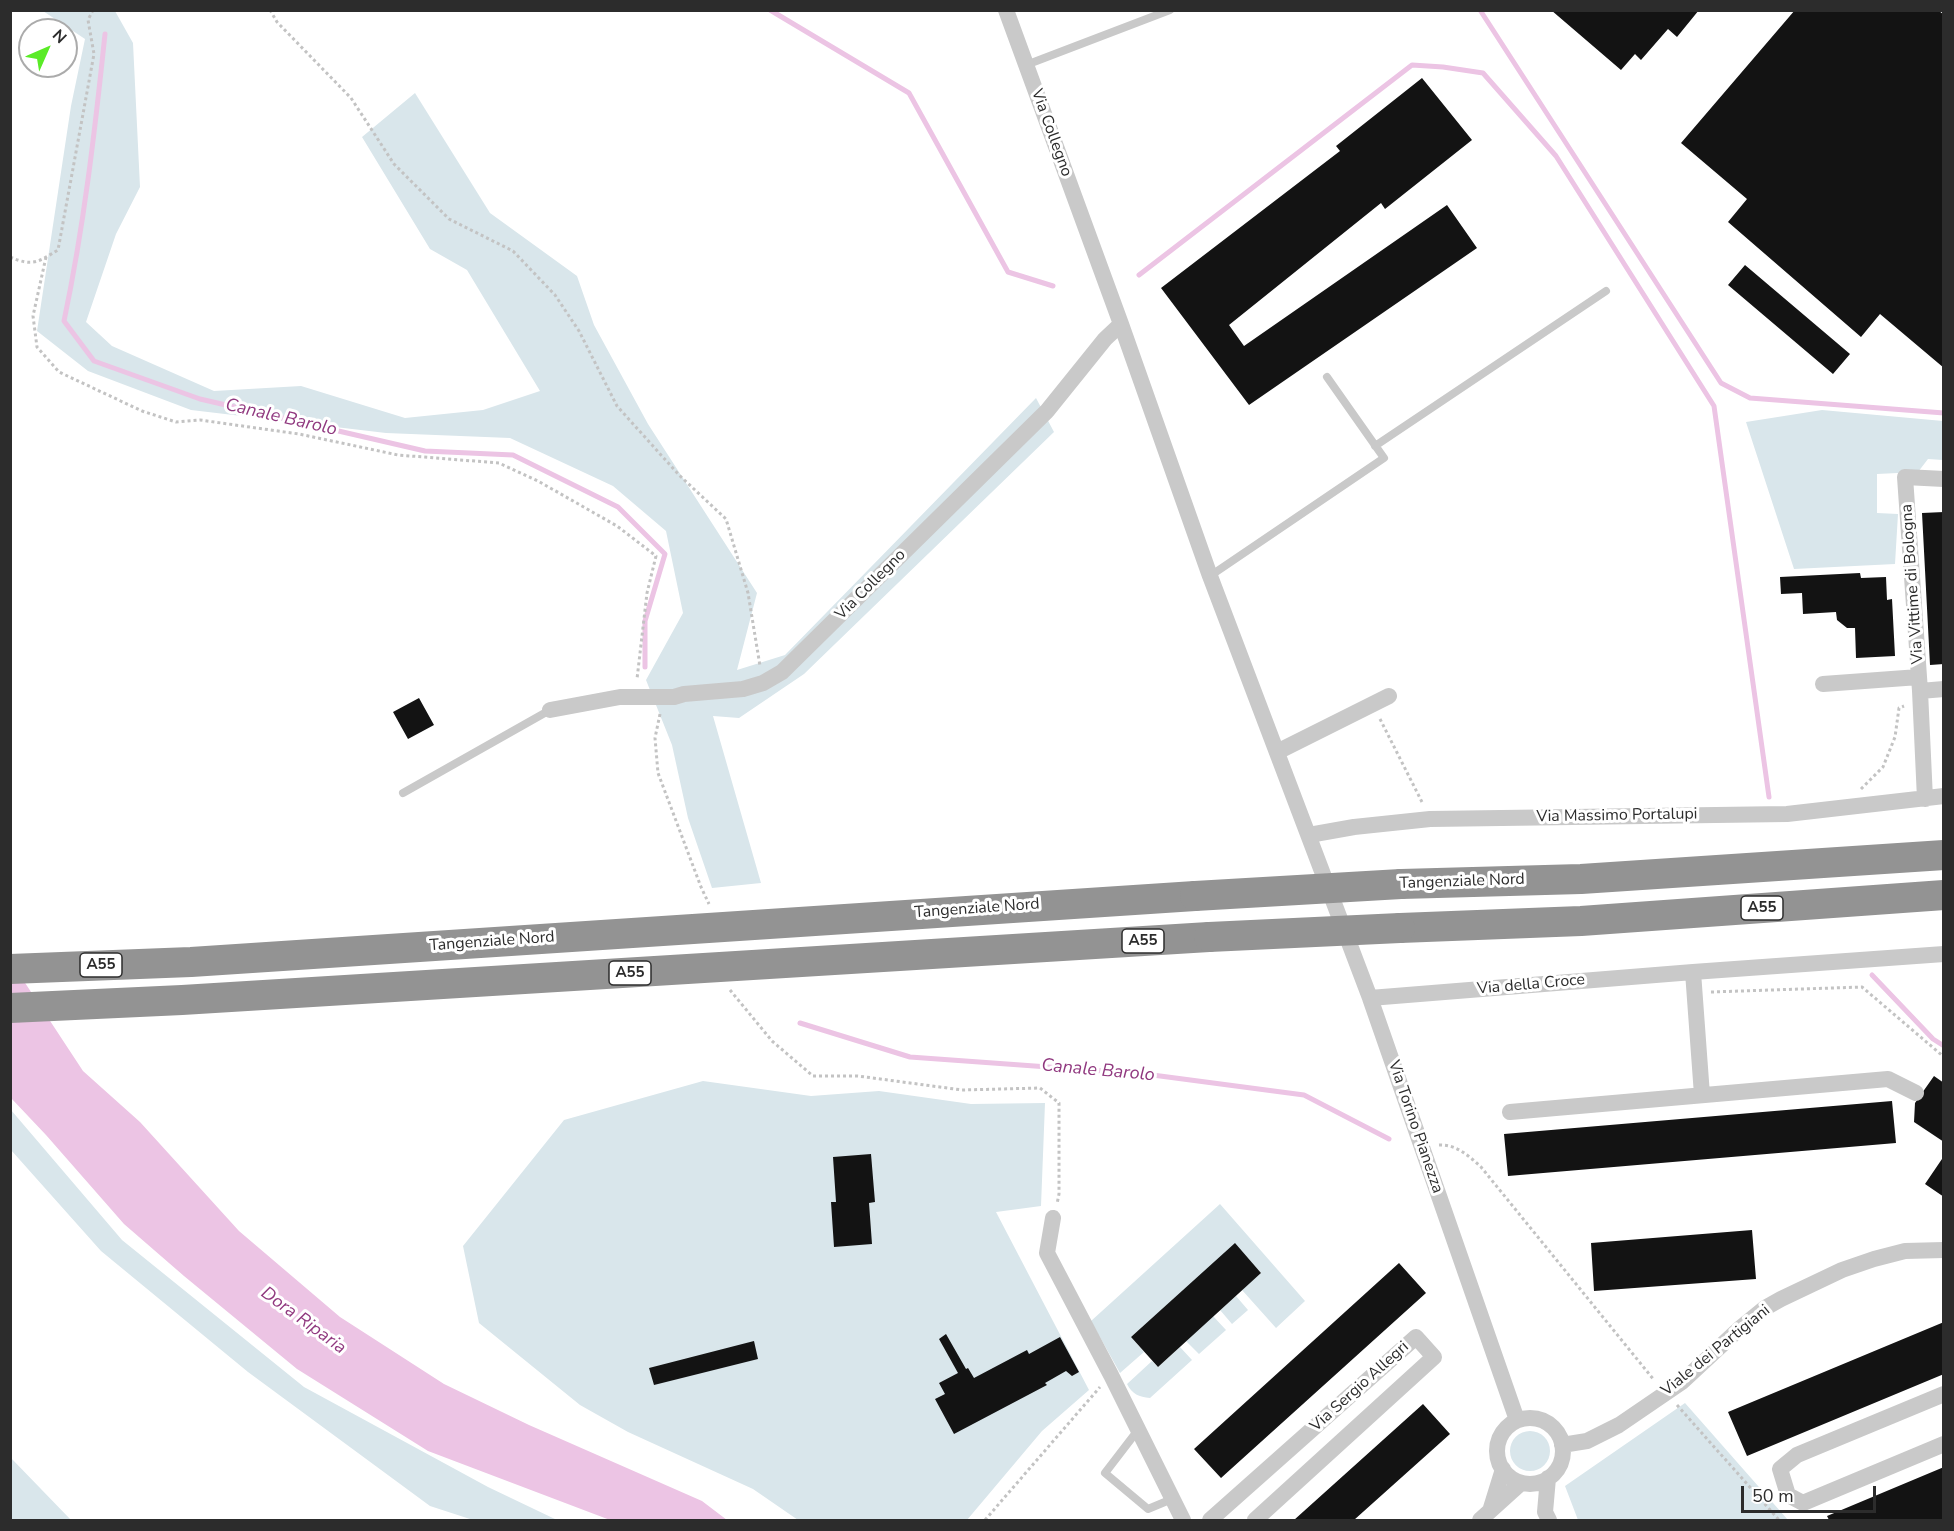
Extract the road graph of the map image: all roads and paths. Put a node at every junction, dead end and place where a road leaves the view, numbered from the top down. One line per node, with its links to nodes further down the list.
1 (93, 10): 7 (path)
2 (270, 10): 14 (path)
3 (1006, 10): 5 (street, Via Collegno)
4 (1170, 10): 5 (lane)
5 (1026, 65): 9 (street, Via Collegno)
6 (10, 257): 7 (path)
7 (46, 257): 19 (path)
8 (1606, 291): 11 (lane)
9 (1121, 324): 13 (street, Via Collegno); 14 (street, Via Collegno)
10 (1327, 377): 11 (lane)
11 (1375, 446): 13 (lane)
12 (1944, 479): 17 (street, Via Vittime di Bologna)
13 (1210, 576): 23 (street, Via Collegno)
14 (763, 683): 20 (street, Via Collegno)
15 (1823, 684): 17 (street)
16 (1944, 689): 17 (street)
17 (1920, 690): 24 (path); 27 (street)
18 (1389, 696): 21 (street)
19 (638, 697): 20 (street, Via Collegno); 22 (street, Via Collegno)
20 (663, 697): 32 (path)
21 (1372, 704): 23 (street); 28 (path)
22 (550, 710): 25 (lane)
23 (1277, 752): 29 (street, Via Collegno)
24 (1860, 790)
25 (403, 793)
26 (1944, 796): 27 (street, Via Massimo Portalupi)
27 (1925, 799): 28 (street, Via Massimo Portalupi)
28 (1430, 819): 29 (street, Via Massimo Portalupi)
29 (1309, 835): 38 (street, Via Torino Pianezza)
30 (1944, 855): 34 (highway, Tangenziale Nord / A55, bridge)
31 (1944, 895): 39 (highway, A55, bridge)
32 (710, 906)
33 (1944, 954): 35 (street, Via della Croce)
34 (10, 969)
35 (1692, 972): 37 (street); 38 (street, Via della Croce)
36 (730, 990): 45 (path)
37 (1694, 993): 40 (path); 42 (street)
38 (1370, 998): 50 (street, Via Torino Pianezza)
39 (10, 1008)
40 (1944, 1057)
41 (1916, 1093): 42 (street)
42 (1702, 1095): 43 (street)
43 (1510, 1112)
44 (1435, 1146): 48 (path)
45 (1053, 1218): 47 (street)
46 (1944, 1250): 48 (street, Viale dei Partigiani)
47 (1111, 1375): 51 (street); 59 (path)
48 (1666, 1393): 53 (street, Viale dei Partigiani); 64 (path)
49 (1944, 1394): 52 (street)
50 (1517, 1420): 53 (street); 54 (street)
51 (1138, 1430): 57 (street); 57 (lane)
52 (1944, 1444)
53 (1563, 1445): 55 (street)
54 (1503, 1469): 56 (street); 58 (street)
55 (1548, 1478): 56 (street); 63 (street)
56 (1521, 1483): 58 (street)
57 (1172, 1499): 60 (street)
58 (1485, 1516)
59 (985, 1521)
60 (1183, 1521)
61 (1210, 1521): 62 (street, Via Sergio Allegri)
62 (1255, 1521)
63 (1549, 1521)
64 (1779, 1521)

